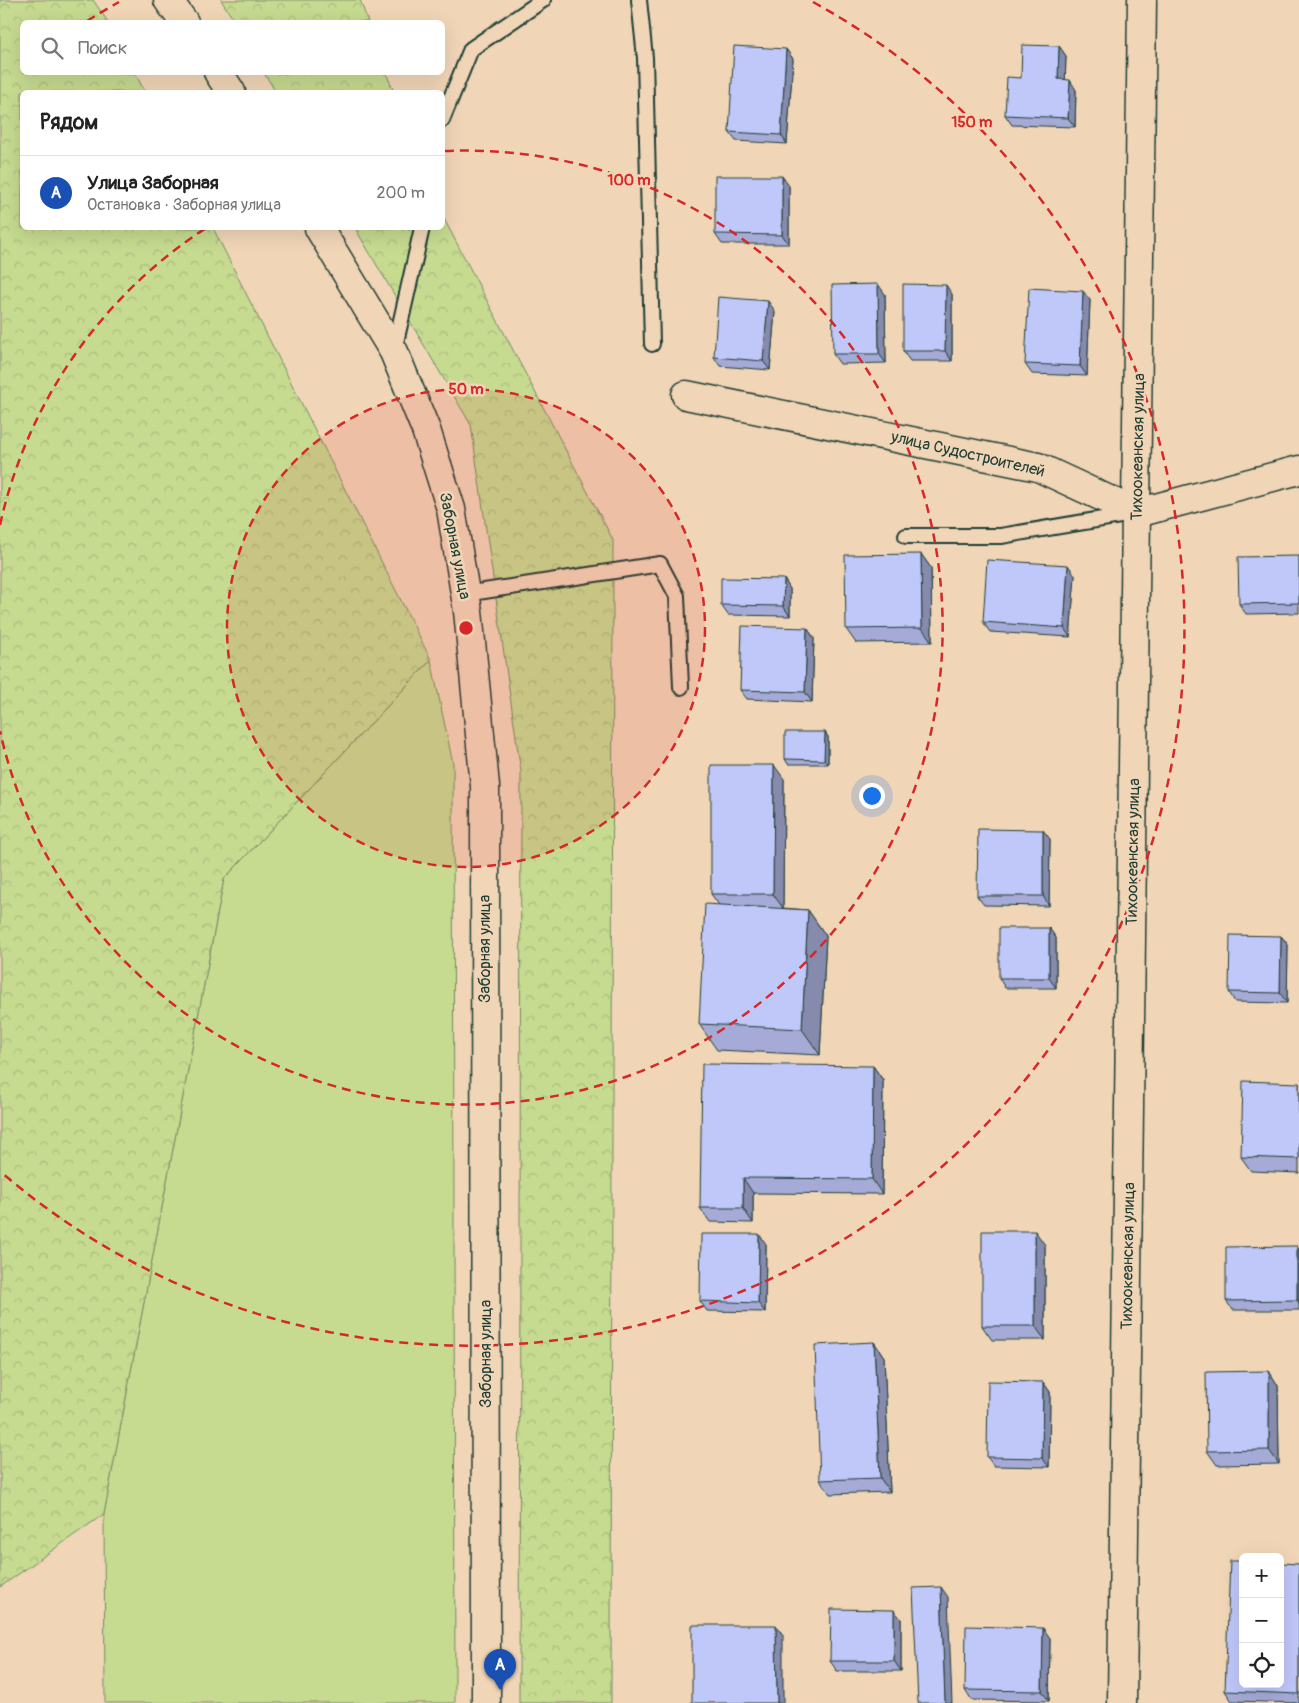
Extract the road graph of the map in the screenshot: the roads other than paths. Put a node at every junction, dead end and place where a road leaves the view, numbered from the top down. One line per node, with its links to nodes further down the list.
1 (168, 0): 5 (street)
2 (544, 0): 8 (lane)
3 (639, 0): 11 (lane)
4 (1142, 0): 15 (street, Тихоокеанская улица)
5 (183, 20)
6 (220, 75): 7 (street)
7 (230, 90)
8 (445, 113)
9 (321, 230): 12 (street, Заборная улица)
10 (422, 230): 12 (lane)
11 (652, 344)
12 (394, 352): 17 (street, Заборная улица)
13 (686, 395): 15 (street, улица Судостроителей)
14 (1299, 470): 15 (street)
15 (1137, 514): 16 (lane); 20 (street, Тихоокеанская улица)
16 (906, 536)
17 (466, 594): 18 (lane); 19 (street, Заборная улица)
18 (681, 686)
19 (486, 1703)
20 (1122, 1703)

